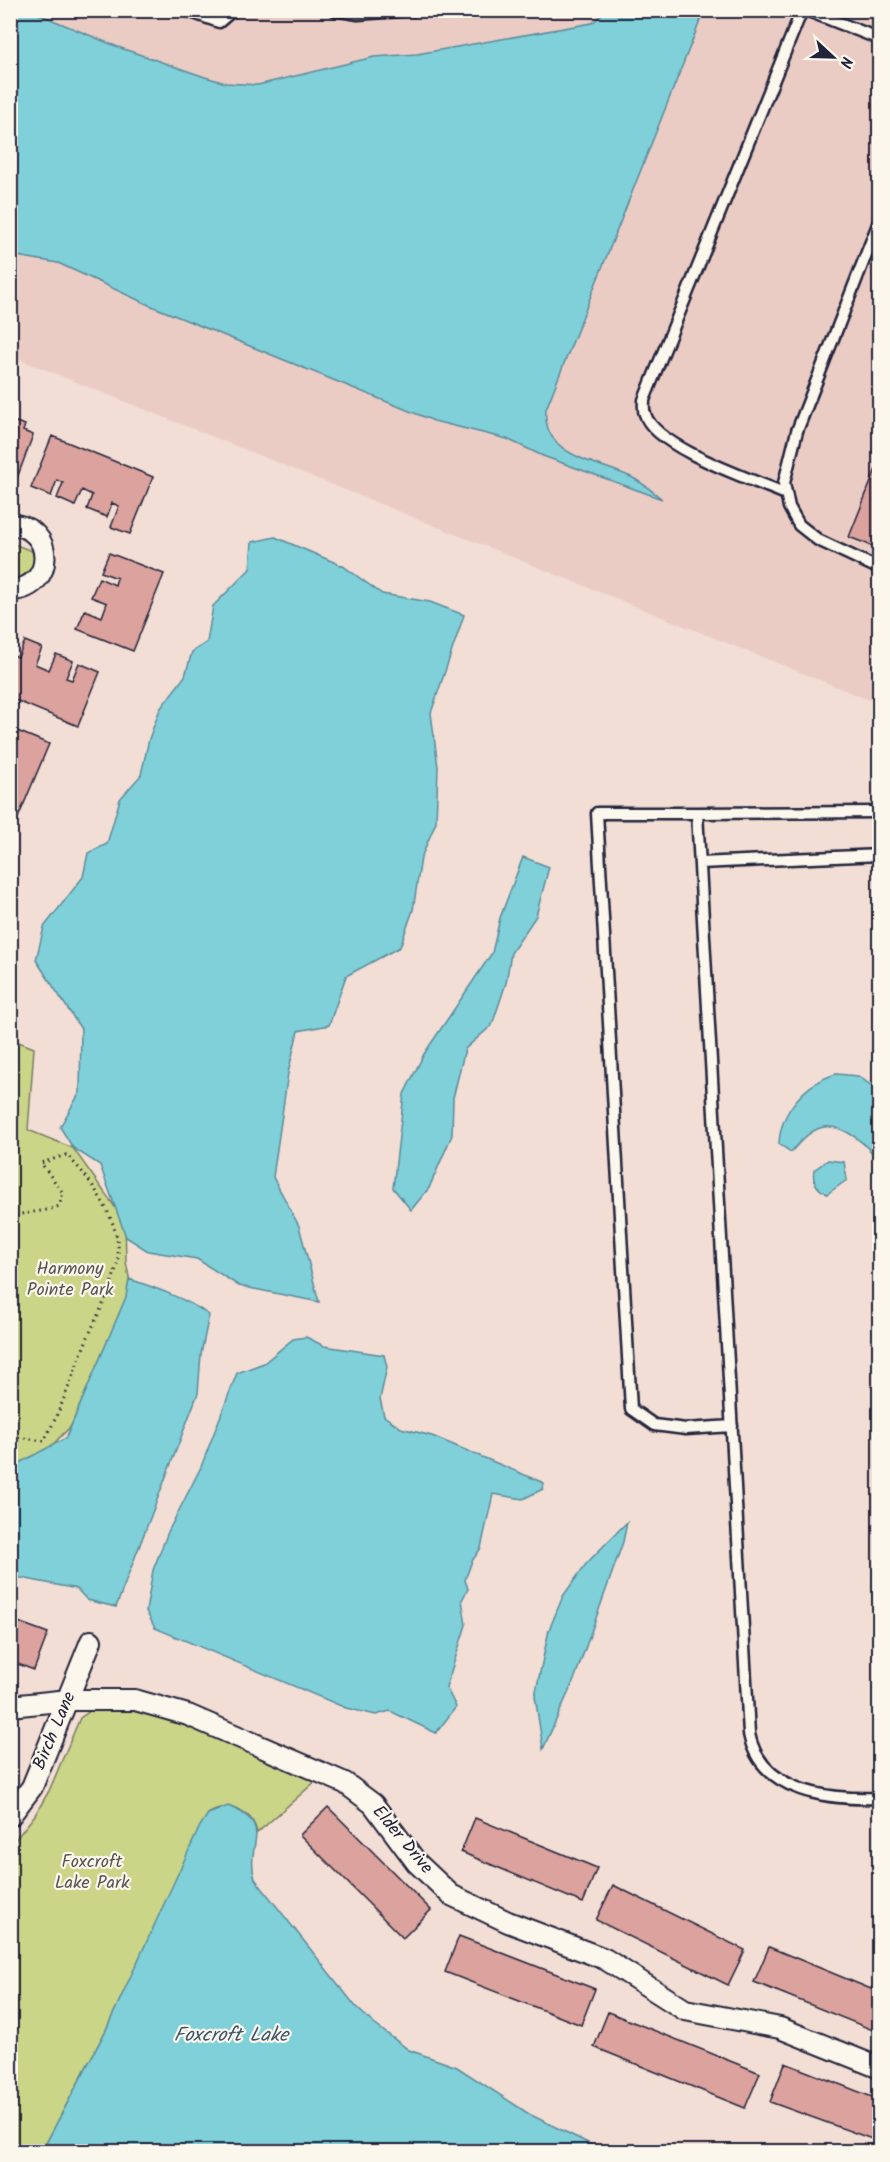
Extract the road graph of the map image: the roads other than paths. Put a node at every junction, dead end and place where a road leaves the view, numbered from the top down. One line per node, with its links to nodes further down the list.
1 (185, 10): 2 (lane)
2 (233, 10)
3 (334, 10): 4 (lane)
4 (414, 10)
5 (804, 10): 6 (lane); 8 (lane)
6 (879, 39)
7 (879, 219): 8 (lane)
8 (786, 494): 10 (lane)
9 (10, 525): 11 (street)
10 (879, 569)
11 (10, 590)
12 (879, 812): 13 (lane)
13 (697, 813): 15 (lane); 16 (lane)
14 (879, 855): 15 (lane)
15 (700, 863): 16 (lane)
16 (732, 1426): 20 (lane)
17 (91, 1641): 18 (street, Birch Lane)
18 (69, 1700): 19 (street, Elder Drive); 21 (street, Birch Lane); 22 (street, Elder Drive)
19 (10, 1706)
20 (879, 1798)
21 (10, 1816)
22 (879, 2068)

